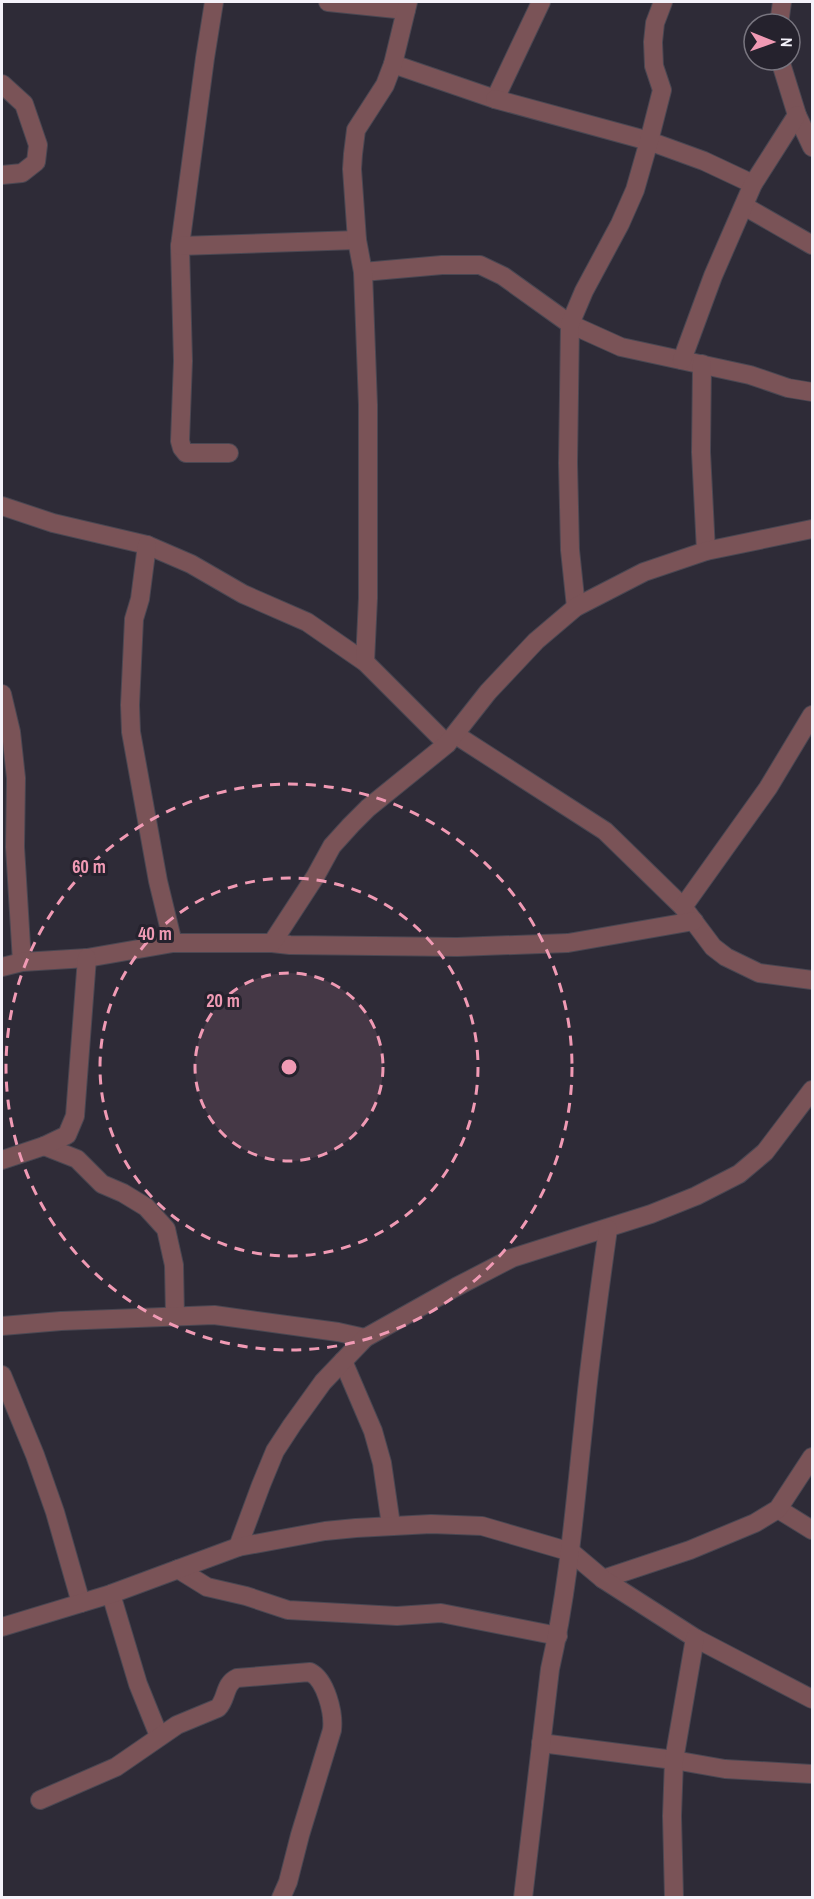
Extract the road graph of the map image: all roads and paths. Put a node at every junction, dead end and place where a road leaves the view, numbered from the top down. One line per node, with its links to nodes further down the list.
1 (214, 2): 18 (street)
2 (328, 2): 5 (street)
3 (541, 2): 9 (street)
4 (663, 2): 11 (street)
5 (407, 6): 6 (street)
6 (393, 64): 9 (street); 16 (street)
7 (784, 72): 10 (street)
8 (2, 84): 13 (street)
9 (495, 99): 11 (street)
10 (797, 115): 12 (street); 14 (street)
11 (649, 141): 14 (street); 20 (street)
12 (813, 147)
13 (2, 175)
14 (753, 184): 15 (street)
15 (744, 206): 17 (street); 21 (street)
16 (357, 240): 18 (street); 19 (street)
17 (813, 245)
18 (180, 246): 24 (street)
19 (363, 272): 20 (street); 30 (street)
20 (570, 324): 21 (street); 29 (street)
21 (682, 360): 22 (street)
22 (702, 364): 23 (street); 28 (street)
23 (813, 392)
24 (229, 453)
25 (2, 506): 27 (street)
26 (813, 529): 28 (street)
27 (147, 545): 30 (street); 35 (street)
28 (706, 551): 29 (street)
29 (576, 607): 33 (street)
30 (365, 662): 33 (street)
31 (2, 694): 38 (street)
32 (813, 715): 34 (street)
33 (451, 740): 34 (street); 36 (street)
34 (688, 914): 36 (street); 40 (street)
35 (173, 943): 36 (street); 37 (street)
36 (272, 943)
37 (87, 958): 38 (street); 42 (street)
38 (22, 963): 39 (street)
39 (2, 967)
40 (813, 980)
41 (813, 1090): 44 (street)
42 (44, 1146): 43 (street); 45 (street)
43 (2, 1160)
44 (608, 1229): 47 (street); 55 (street)
45 (176, 1316): 46 (street); 47 (street)
46 (2, 1326)
47 (365, 1338): 48 (street)
48 (343, 1361): 52 (street); 54 (street)
49 (2, 1375): 59 (street)
50 (813, 1457): 51 (street)
51 (778, 1509): 53 (street); 57 (street)
52 (391, 1525): 54 (street); 55 (street)
53 (813, 1530)
54 (238, 1547): 56 (street)
55 (571, 1552): 57 (street); 61 (street)
56 (178, 1569): 58 (street); 61 (street)
57 (603, 1579): 62 (street)
58 (111, 1594): 59 (street); 64 (street)
59 (81, 1603): 60 (street)
60 (2, 1627)
61 (558, 1636): 65 (street)
62 (695, 1638): 63 (street); 66 (street)
63 (813, 1699)
64 (159, 1736): 68 (street); 69 (street)
65 (541, 1743): 66 (street); 70 (street)
66 (674, 1760): 67 (street); 71 (street)
67 (813, 1774)
68 (40, 1800)
69 (281, 1898)
70 (523, 1898)
71 (674, 1898)

